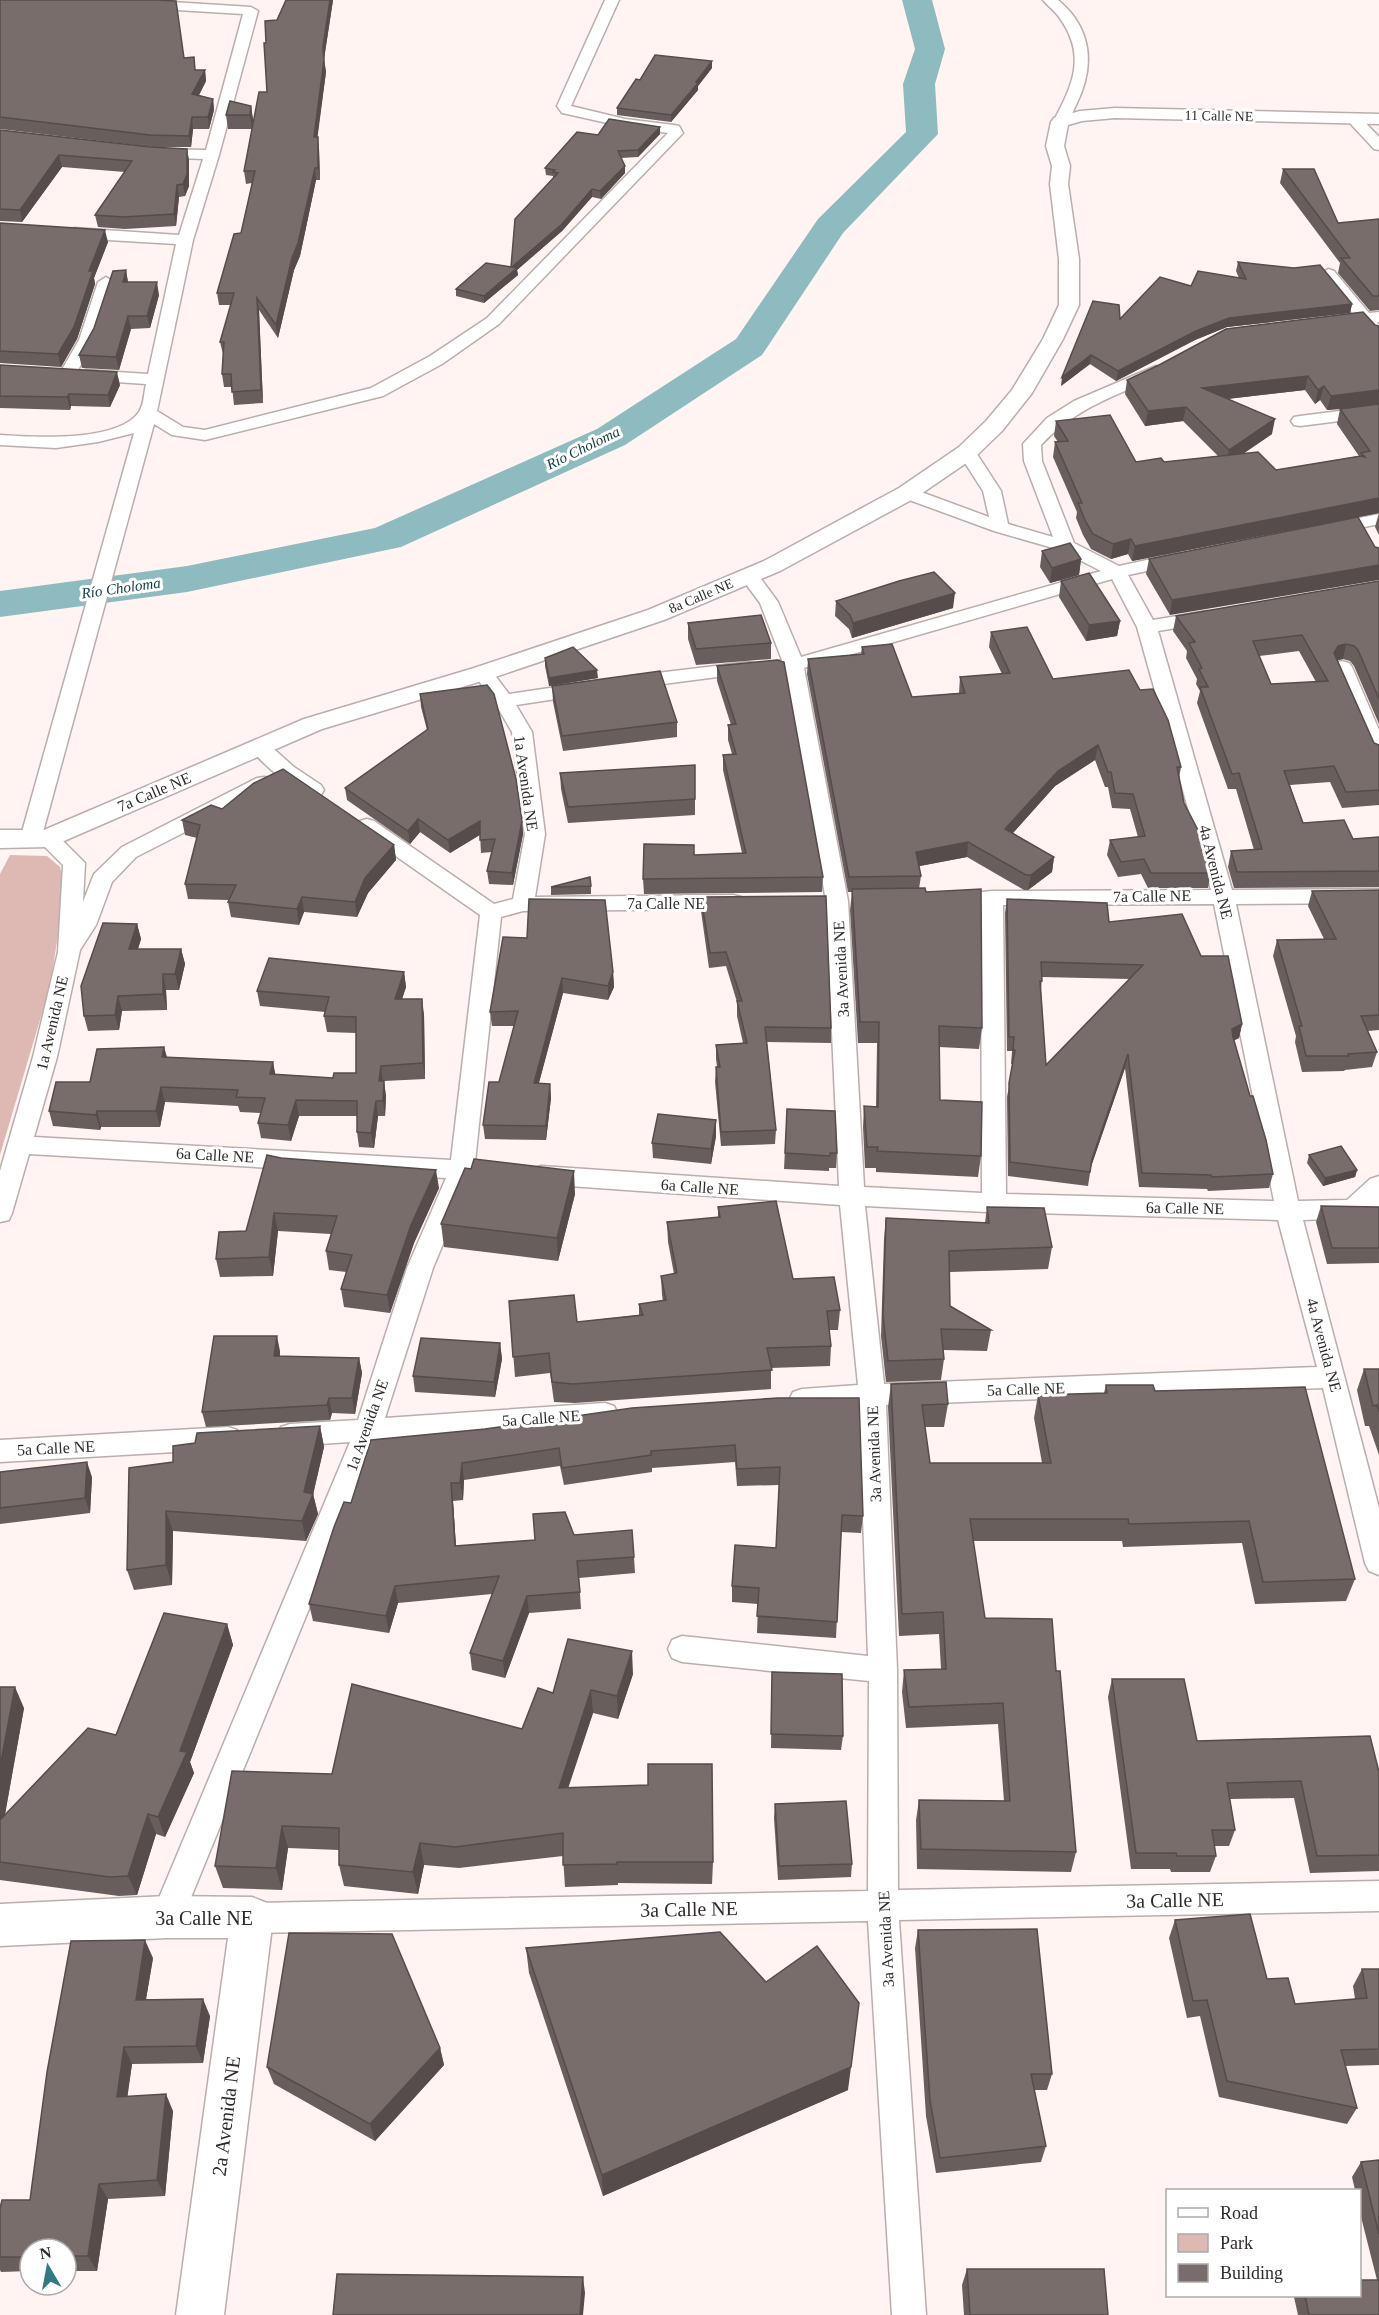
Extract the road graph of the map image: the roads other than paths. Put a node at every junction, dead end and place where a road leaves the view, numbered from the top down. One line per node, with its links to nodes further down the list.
1 (78, 0): 4 (street)
2 (612, 0): 21 (street)
3 (1050, 0): 7 (street)
4 (253, 5): 10 (street)
5 (1353, 118): 6 (street, 11 Calle NE); 7 (street, 11 Calle NE); 8 (street)
6 (1379, 119)
7 (1060, 122): 24 (street, 8a Calle NE)
8 (1379, 146)
9 (141, 152): 10 (street)
10 (212, 155): 12 (street)
11 (58, 232): 12 (street)
12 (185, 240): 19 (street)
13 (1328, 274): 15 (street)
14 (106, 282): 19 (street)
15 (1373, 318): 16 (street); 17 (street)
16 (1320, 324)
17 (1379, 335)
18 (1175, 361): 29 (street)
19 (156, 380): 21 (street)
20 (1379, 411): 22 (street)
21 (148, 412): 23 (street); 45 (street)
22 (1300, 421)
23 (0, 440)
24 (967, 452): 25 (street, 8a Calle NE); 26 (street)
25 (907, 493): 26 (street); 32 (street, 8a Calle NE)
26 (1000, 527): 29 (street)
27 (1371, 527): 28 (street)
28 (1316, 532)
29 (1066, 546): 31 (street)
30 (1199, 555): 31 (street)
31 (1117, 572): 34 (street, 4a Avenida NE); 35 (street)
32 (749, 576): 35 (street, 3a Avenida NE); 37 (street, 8a Calle NE)
33 (1228, 613): 34 (street)
34 (1147, 627): 46 (street, 4a Avenida NE)
35 (794, 665): 38 (street); 49 (street, 3a Avenida NE)
36 (1342, 667): 40 (street)
37 (483, 673): 38 (street, 1a Avenida NE); 39 (street, 7a Calle NE)
38 (504, 701): 54 (street, 1a Avenida NE)
39 (259, 746): 41 (street); 45 (street, 7a Calle NE)
40 (1379, 753)
41 (288, 772): 42 (street); 56 (street)
42 (326, 798)
43 (346, 812): 55 (street)
44 (0, 839): 45 (street)
45 (40, 839): 56 (street, 1a Avenida NE)
46 (1223, 896): 47 (street, 7a Calle NE); 48 (street, 7a Calle NE); 64 (street, 4a Avenida NE)
47 (1379, 896)
48 (992, 898): 51 (street, 7a Calle NE); 61 (street)
49 (837, 901): 50 (street); 53 (street); 60 (street, 3a Avenida NE)
50 (861, 901)
51 (931, 901)
52 (756, 902): 54 (street, 7a Calle NE)
53 (814, 902)
54 (523, 904): 55 (street, 7a Calle NE)
55 (491, 912): 58 (street, 1a Avenida NE)
56 (69, 952): 57 (street, 1a Avenida NE)
57 (21, 1145): 58 (street, 6a Calle NE); 65 (street, 1a Avenida NE)
58 (462, 1169): 60 (street, 6a Calle NE); 70 (street, 1a Avenida NE)
59 (1379, 1185): 63 (street)
60 (852, 1198): 61 (street, 6a Calle NE); 67 (street, 3a Avenida NE)
61 (994, 1205): 64 (street, 6a Calle NE)
62 (1379, 1208): 63 (street, 6a Calle NE)
63 (1353, 1209): 64 (street, 6a Calle NE)
64 (1288, 1210): 66 (street, 4a Avenida NE)
65 (0, 1213)
66 (1333, 1377): 67 (street, 5a Calle NE); 72 (street, 4a Avenida NE)
67 (872, 1395): 68 (street, 5a Calle NE); 75 (street, 3a Avenida NE)
68 (778, 1402)
69 (626, 1413): 70 (street, 5a Calle NE)
70 (368, 1431): 71 (street, 5a Calle NE); 78 (street, 1a Avenida NE)
71 (0, 1451)
72 (1372, 1510): 73 (street, 4a Avenida NE)
73 (1379, 1563)
74 (682, 1649): 75 (street)
75 (883, 1670): 77 (street, 3a Avenida NE)
76 (1379, 1896): 77 (street, 3a Calle NE)
77 (883, 1906): 79 (street, 3a Calle NE); 82 (street, 3a Avenida NE)
78 (167, 1917): 79 (main road, 3a Calle NE); 80 (main road, 3a Calle NE)
79 (252, 1918): 81 (main road, 2a Avenida NE)
80 (0, 1925)
81 (200, 2315)
82 (909, 2315)

